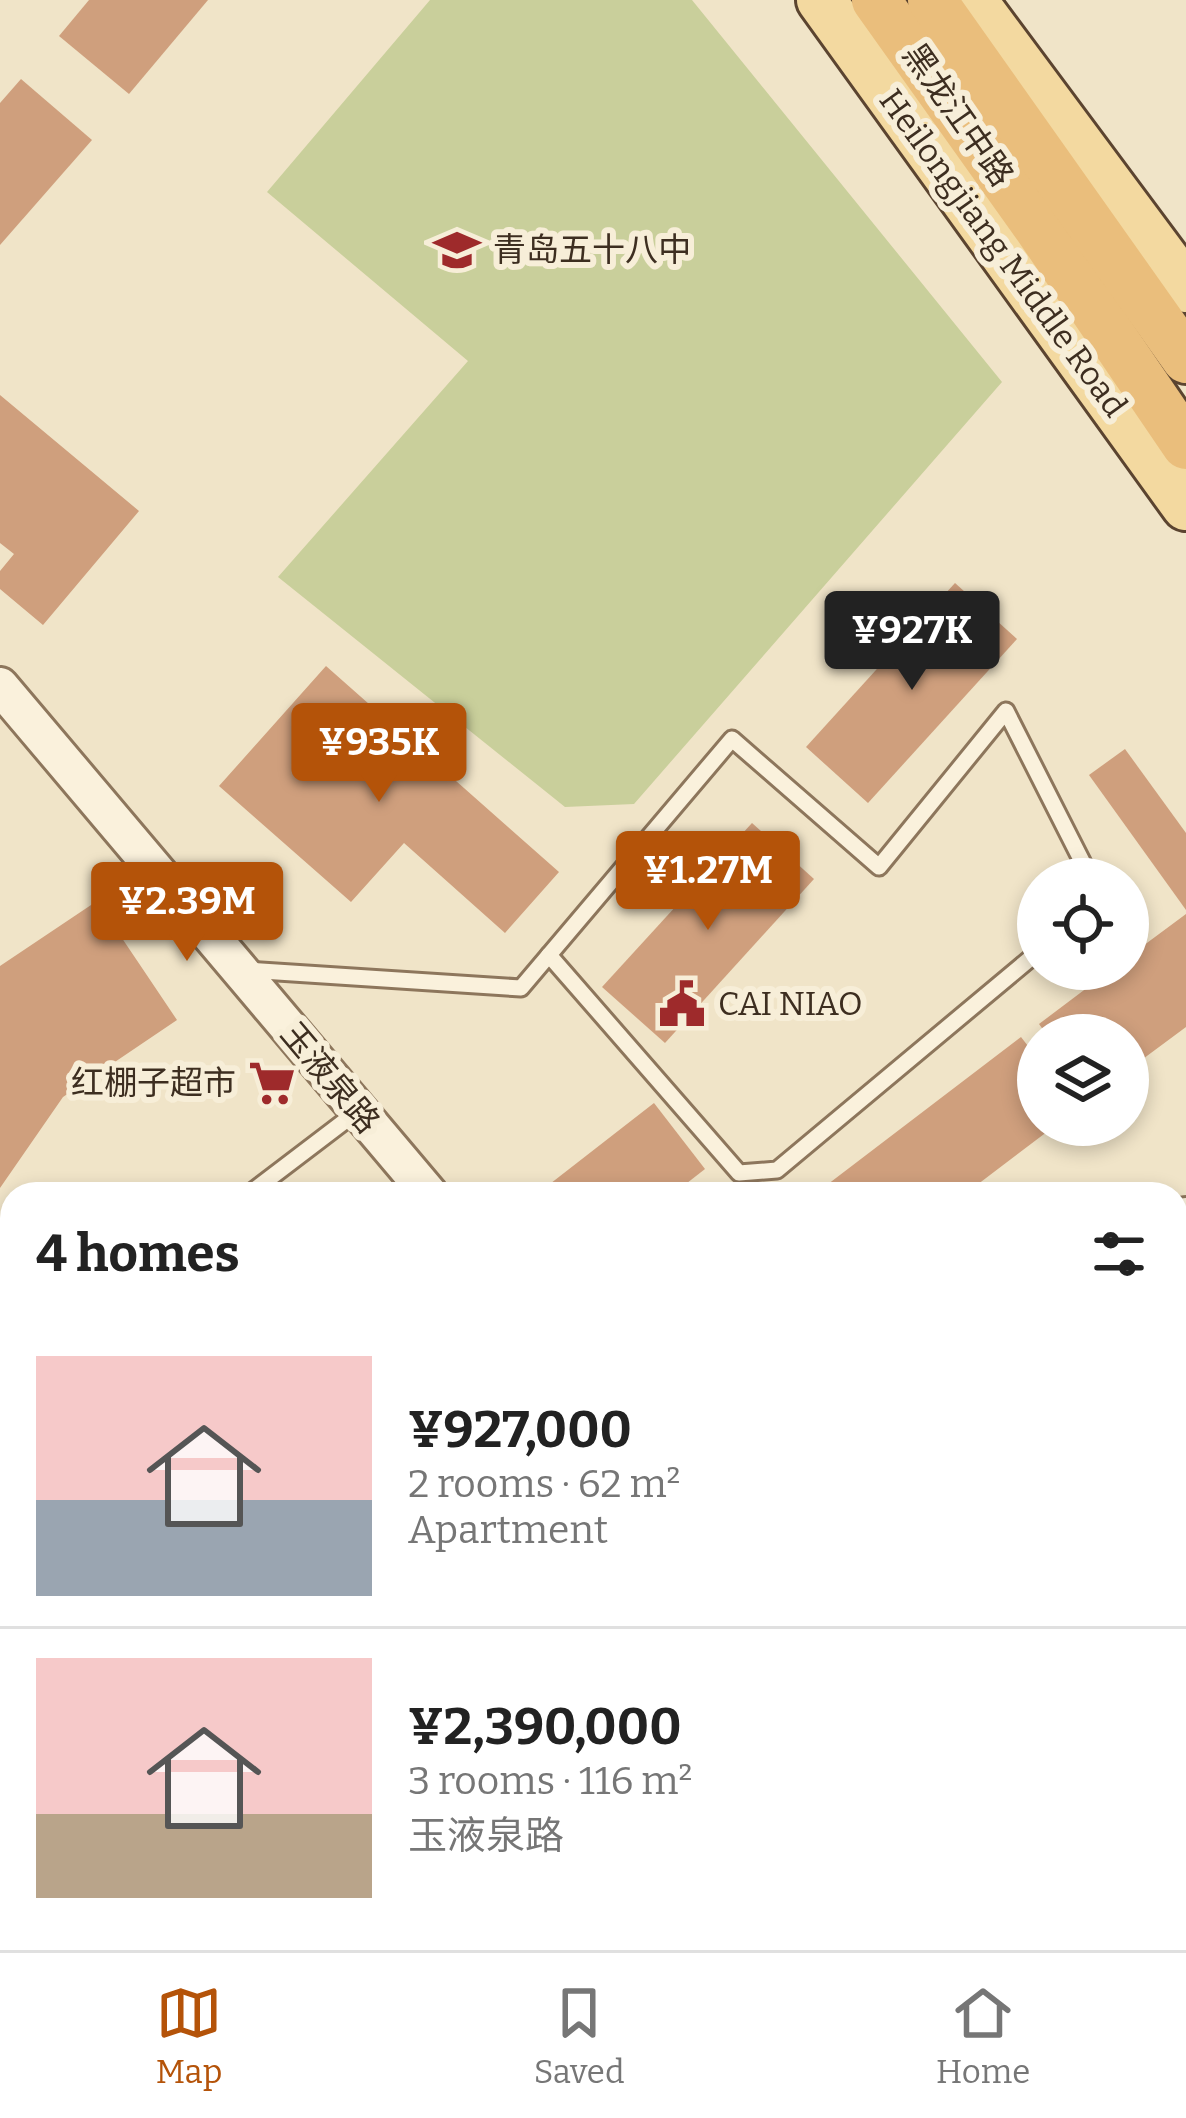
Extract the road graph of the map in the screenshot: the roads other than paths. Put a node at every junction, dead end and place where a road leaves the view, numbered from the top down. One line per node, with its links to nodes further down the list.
1 (820, 0): 9 (main road, Heilongjiang Middle Road)
2 (876, 0): 5 (highway, 黑龙江中路)
3 (932, 0): 5 (highway, 黑龙江中路)
4 (972, 0): 6 (main road)
5 (1057, 215): 7 (highway); 8 (highway)
6 (1186, 288)
7 (1186, 359)
8 (1186, 445)
9 (1186, 506)
10 (0, 686): 13 (street, 玉液泉路)
11 (1080, 858): 12 (lane)
12 (549, 955): 13 (lane); 14 (lane)
13 (238, 969): 15 (street, 玉液泉路)
14 (1017, 970)
15 (358, 1111): 16 (lane); 17 (street, 玉液泉路)
16 (265, 1182)
17 (419, 1182)

